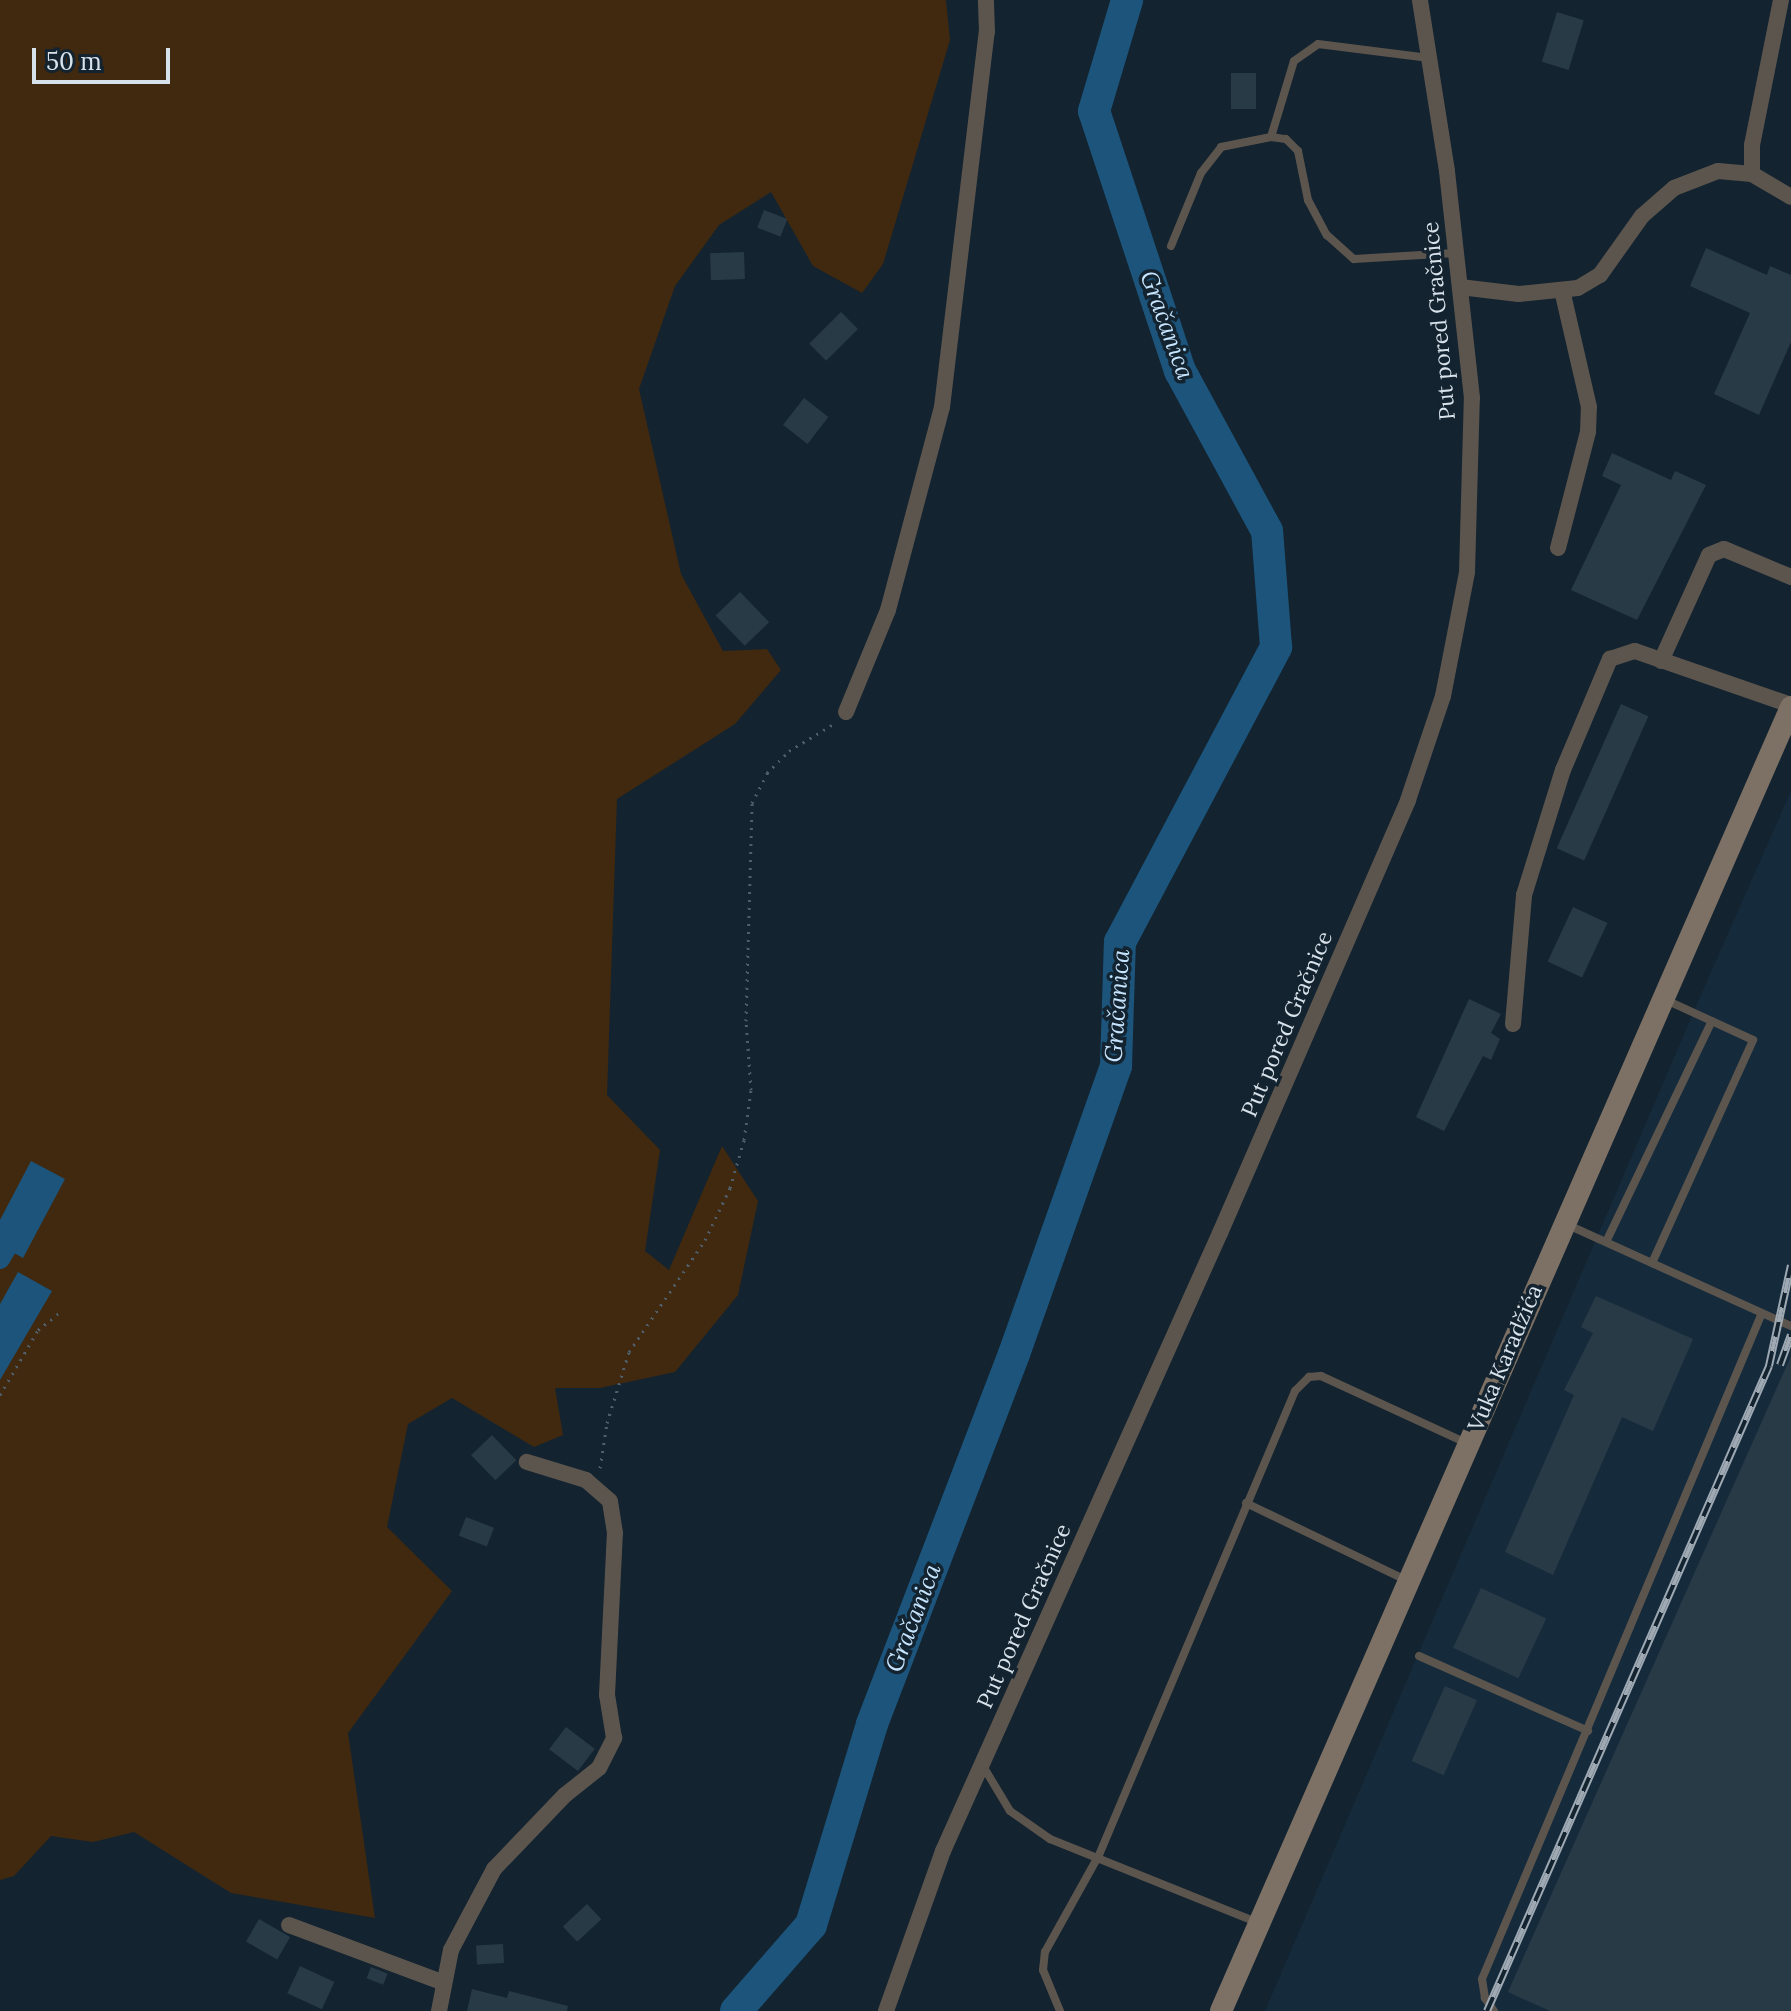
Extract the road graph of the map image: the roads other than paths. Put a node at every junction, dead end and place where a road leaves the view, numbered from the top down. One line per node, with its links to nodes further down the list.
1 (986, 0): 16 (street)
2 (1420, 0): 4 (street, Put pored Gračnice)
3 (1781, 0): 6 (street)
4 (1429, 58): 5 (lane); 9 (street, Put pored Gračnice)
5 (1271, 137): 8 (lane); 9 (lane)
6 (1752, 174): 7 (street); 11 (street)
7 (1791, 197)
8 (1171, 246)
9 (1456, 253): 10 (street, Put pored Gračnice)
10 (1460, 287): 11 (street); 31 (street, Put pored Gračnice)
11 (1562, 290): 12 (street)
12 (1558, 548)
13 (1791, 577): 14 (street)
14 (1661, 661): 15 (street); 19 (street)
15 (1791, 706): 17 (street, Vuka Karadžića)
16 (846, 712)
17 (1663, 998): 18 (lane); 20 (street, Vuka Karadžića)
18 (1712, 1021): 21 (lane); 22 (lane)
19 (1513, 1024)
20 (1564, 1223): 21 (lane); 25 (street, Vuka Karadžića)
21 (1606, 1242): 22 (lane)
22 (1652, 1263): 23 (lane)
23 (1762, 1313): 24 (lane); 30 (lane)
24 (1791, 1326)
25 (1468, 1443): 27 (lane); 28 (street, Vuka Karadžića)
26 (527, 1462): 35 (street)
27 (1246, 1503): 28 (lane); 32 (lane)
28 (1408, 1581): 33 (street, Vuka Karadžića)
29 (1419, 1656): 30 (lane)
30 (1588, 1731): 40 (lane)
31 (982, 1764): 32 (lane); 37 (street, Put pored Gračnice)
32 (1099, 1855): 33 (lane); 38 (lane)
33 (1260, 1923): 39 (street, Vuka Karadžića)
34 (289, 1925): 35 (street)
35 (444, 1983): 36 (street)
36 (439, 2011)
37 (886, 2011)
38 (1060, 2011)
39 (1221, 2011)
40 (1494, 2011)

